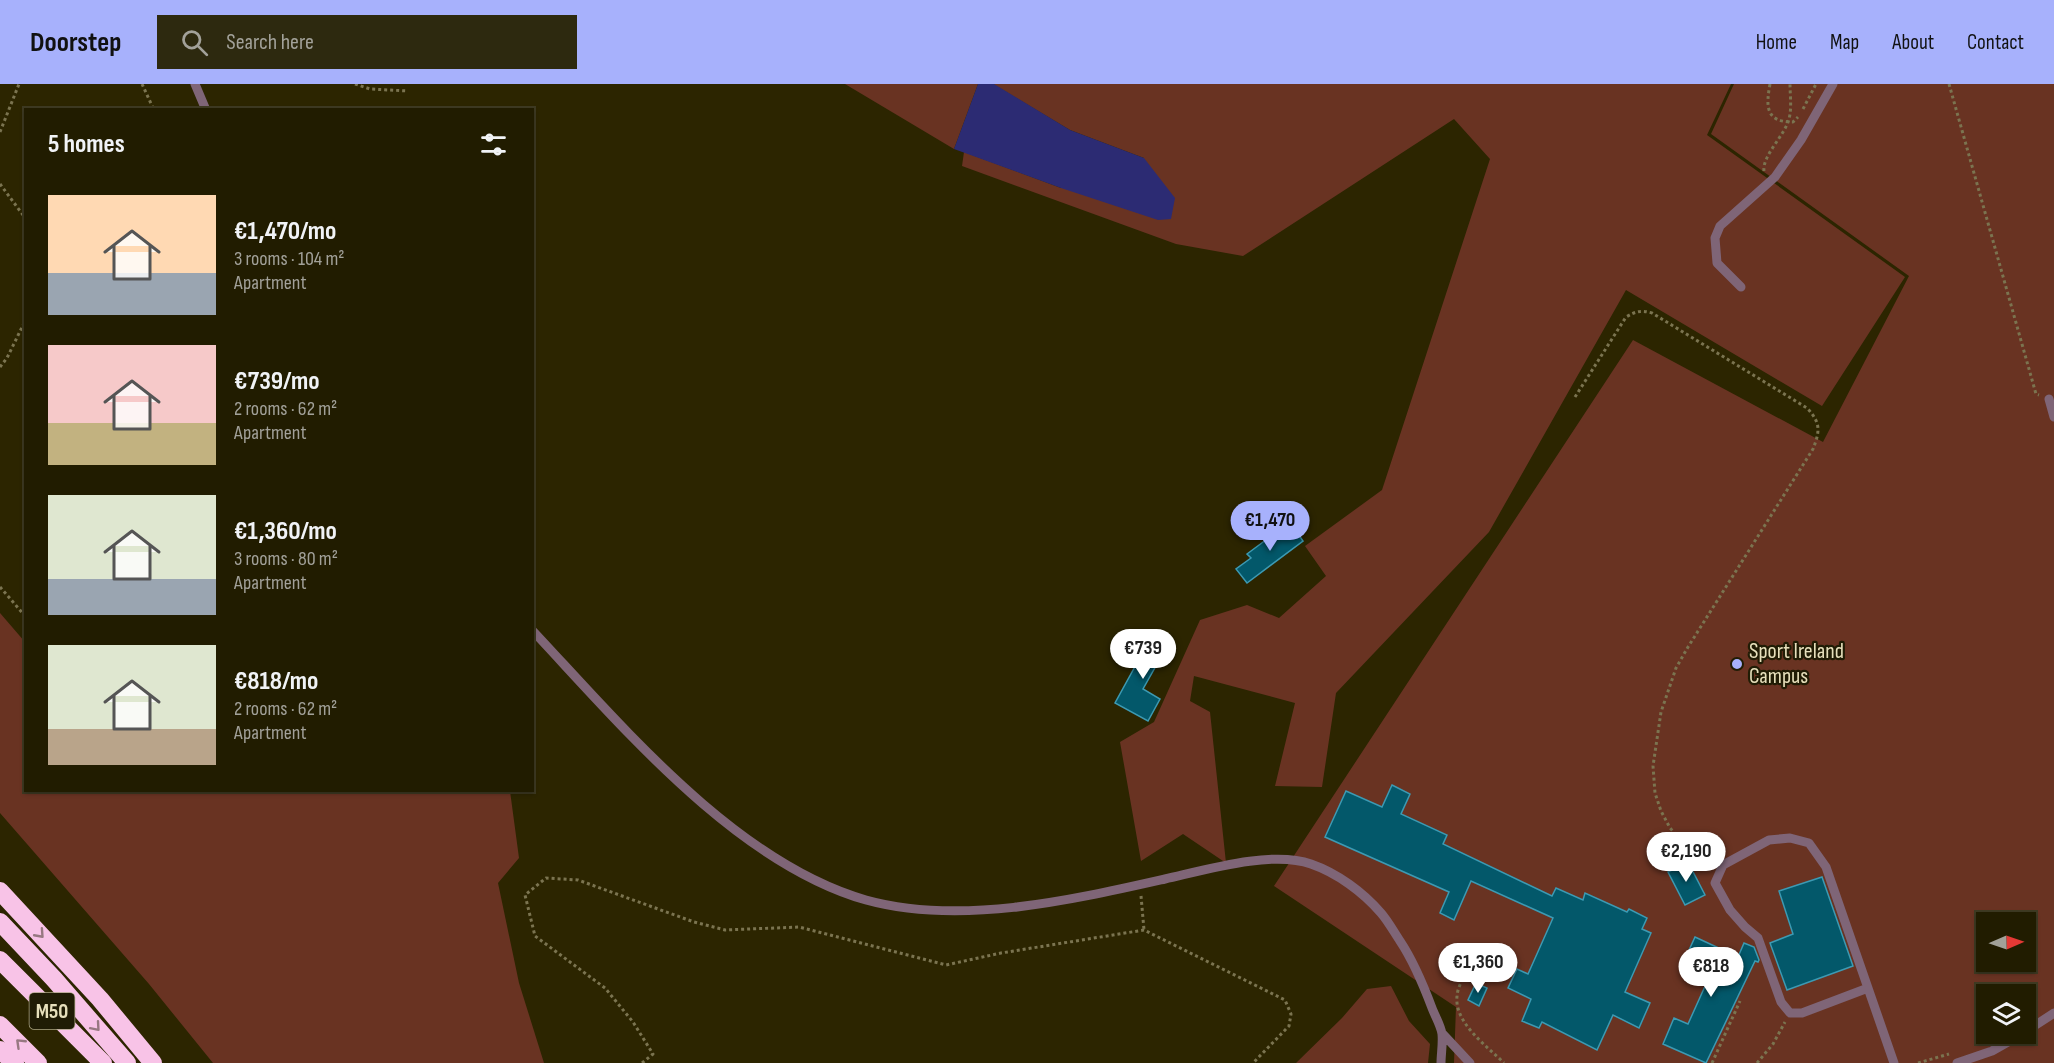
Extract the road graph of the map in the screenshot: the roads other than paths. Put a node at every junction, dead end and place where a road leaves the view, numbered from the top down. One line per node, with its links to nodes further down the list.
1 (195, 84): 3 (lane)
2 (1833, 84): 4 (lane)
3 (205, 108)
4 (1741, 287)
5 (2049, 399): 6 (lane)
6 (2054, 417)
7 (534, 632): 15 (lane)
8 (0, 891): 22 (highway, one-way to 22)
9 (0, 922): 21 (highway, one-way to 21)
10 (0, 960): 20 (highway, M50)
11 (1868, 988): 11 (lane); 25 (lane)
12 (2054, 1013): 14 (lane)
13 (0, 1025): 19 (highway, M50, one-way to 13)
14 (2036, 1025)
15 (1442, 1033): 23 (lane); 24 (lane)
16 (2004, 1044): 26 (lane)
17 (0, 1050): 18 (highway)
18 (15, 1063)
19 (39, 1063)
20 (103, 1063)
21 (127, 1063)
22 (153, 1063)
23 (1441, 1063)
24 (1470, 1063)
25 (1894, 1063)
26 (1957, 1063)

